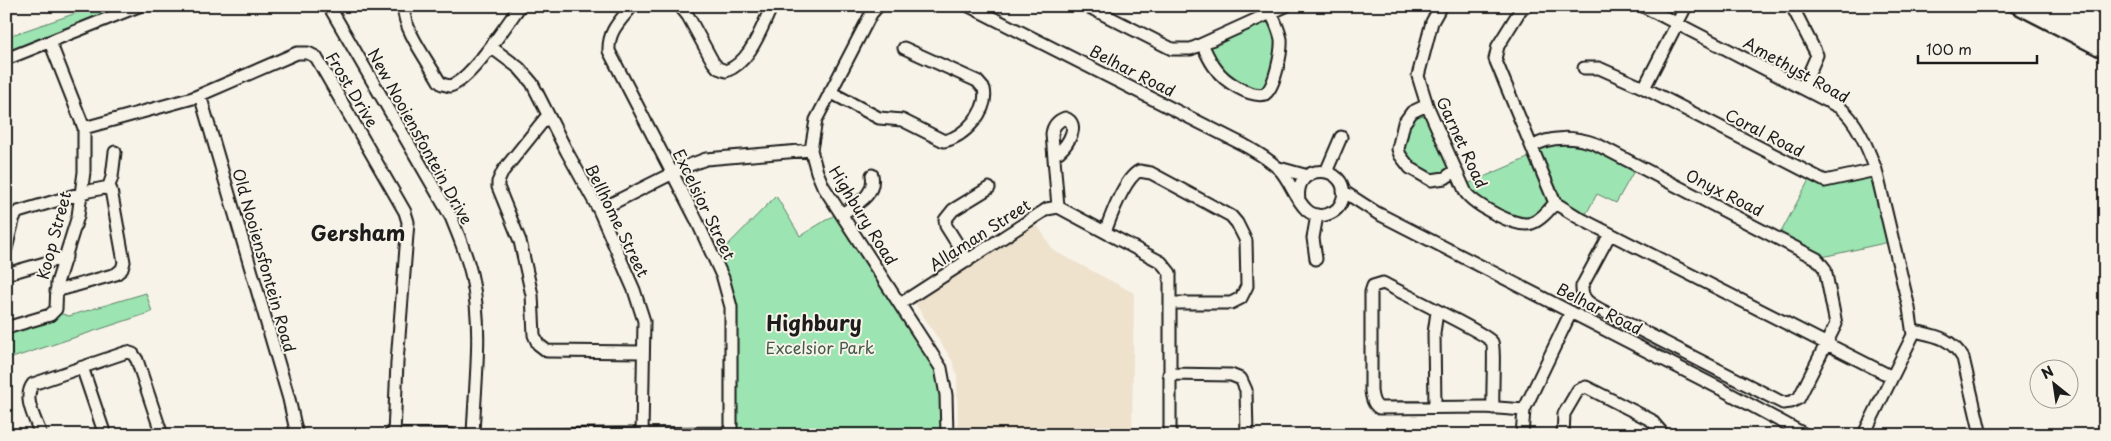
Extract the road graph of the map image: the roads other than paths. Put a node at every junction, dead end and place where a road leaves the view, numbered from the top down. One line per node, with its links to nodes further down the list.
1 (139, 6): 19 (street)
2 (329, 6): 87 (street, New Nooiensfontein Drive)
3 (404, 6): 21 (street)
4 (520, 6): 21 (street)
5 (632, 6): 41 (street, Excelsior Street)
6 (680, 6): 7 (street)
7 (772, 6)
8 (969, 6): 37 (street, Belhar Road)
9 (1087, 6): 20 (street)
10 (1286, 6): 17 (street)
11 (1441, 6): 29 (street, Garnet Road)
12 (1644, 6): 18 (street, Amethyst Road)
13 (1686, 6): 18 (street)
14 (1792, 6): 25 (street)
15 (1521, 7): 33 (street)
16 (875, 8): 27 (street, Highbury Road)
17 (1271, 13): 20 (street); 20 (street)
18 (1677, 23): 25 (street, Amethyst Road); 26 (street)
19 (50, 42): 23 (street); 31 (street)
20 (1202, 44)
21 (491, 47): 30 (street, Bellhome Street)
22 (904, 48): 27 (street)
23 (6, 59)
24 (1584, 68): 26 (street, Coral Road)
25 (1803, 87): 38 (street, Amethyst Road)
26 (1644, 88): 38 (street, Coral Road)
27 (830, 92): 34 (street, Highbury Road)
28 (200, 95): 31 (street, Frost Drive); 79 (street, Frost Drive); 85 (street, Old Nooiensfontein Road)
29 (1427, 105): 39 (street, Garnet Road); 39 (street)
30 (548, 115): 52 (street, Bellhome Street); 71 (street)
31 (84, 128): 47 (street, Koop Street)
32 (1341, 137): 40 (street)
33 (1532, 147): 49 (street); 70 (street, Onyx Road)
34 (811, 150): 41 (street); 54 (street, Highbury Road)
35 (115, 152): 45 (street)
36 (1054, 152): 50 (street)
37 (1279, 168): 43 (street, Belhar Road); 48 (street, Belhar Road)
38 (1876, 170): 69 (street, Amethyst Road)
39 (1455, 171): 49 (street, Garnet Road)
40 (1326, 172): 43 (street); 46 (street)
41 (673, 173): 52 (street); 81 (street, Excelsior Street)
42 (872, 175): 54 (street)
43 (1308, 176): 48 (street)
44 (989, 188): 61 (street)
45 (108, 189): 47 (street); 63 (street)
46 (1343, 191): 51 (street); 53 (street, Belhar Road)
47 (82, 193): 58 (street); 59 (street, Koop Street)
48 (1299, 200): 55 (street)
49 (1555, 203): 57 (street)
50 (1058, 207): 56 (street); 61 (street, Allaman Street)
51 (1339, 207): 53 (street, Belhar Road); 55 (street)
52 (599, 210): 71 (street, Bellhome Street)
53 (1377, 213): 67 (street, Belhar Road)
54 (842, 214): 65 (street, Highbury Road)
55 (1317, 216): 60 (street)
56 (1105, 232): 64 (street); 64 (street)
57 (1610, 234): 70 (street); 70 (street, Onyx Road)
58 (6, 248)
59 (66, 257): 62 (street); 63 (street, Koop Street)
60 (1316, 259)
61 (968, 261): 65 (street, Allaman Street)
62 (6, 274)
63 (56, 291): 68 (street, Koop Street)
64 (1170, 303): 73 (street)
65 (900, 304): 90 (street, Highbury Road)
66 (1437, 312): 75 (street); 75 (street); 76 (street)
67 (1572, 312): 77 (street); 96 (street, Belhar Road)
68 (6, 328)
69 (1914, 331): 74 (street); 97 (street)
70 (1827, 344): 74 (street)
71 (643, 352): 80 (street, Bellhome Street)
72 (82, 367): 82 (street); 83 (street); 84 (street)
73 (1169, 374): 91 (street); 92 (street)
74 (1892, 378): 78 (street)
75 (1435, 407): 76 (street)
76 (1493, 408): 77 (street)
77 (1524, 410): 93 (street)
78 (1865, 432)
79 (392, 434): 86 (street)
80 (642, 434): 81 (street); 89 (street)
81 (731, 434)
82 (41, 435)
83 (105, 435)
84 (162, 435)
85 (297, 435)
86 (451, 435)
87 (473, 435)
88 (499, 435): 89 (street)
89 (520, 435)
90 (947, 435)
91 (1170, 435)
92 (1247, 435)
93 (1522, 435)
94 (1562, 435): 95 (street)
95 (1664, 435)
96 (1806, 435)
97 (1981, 435)

